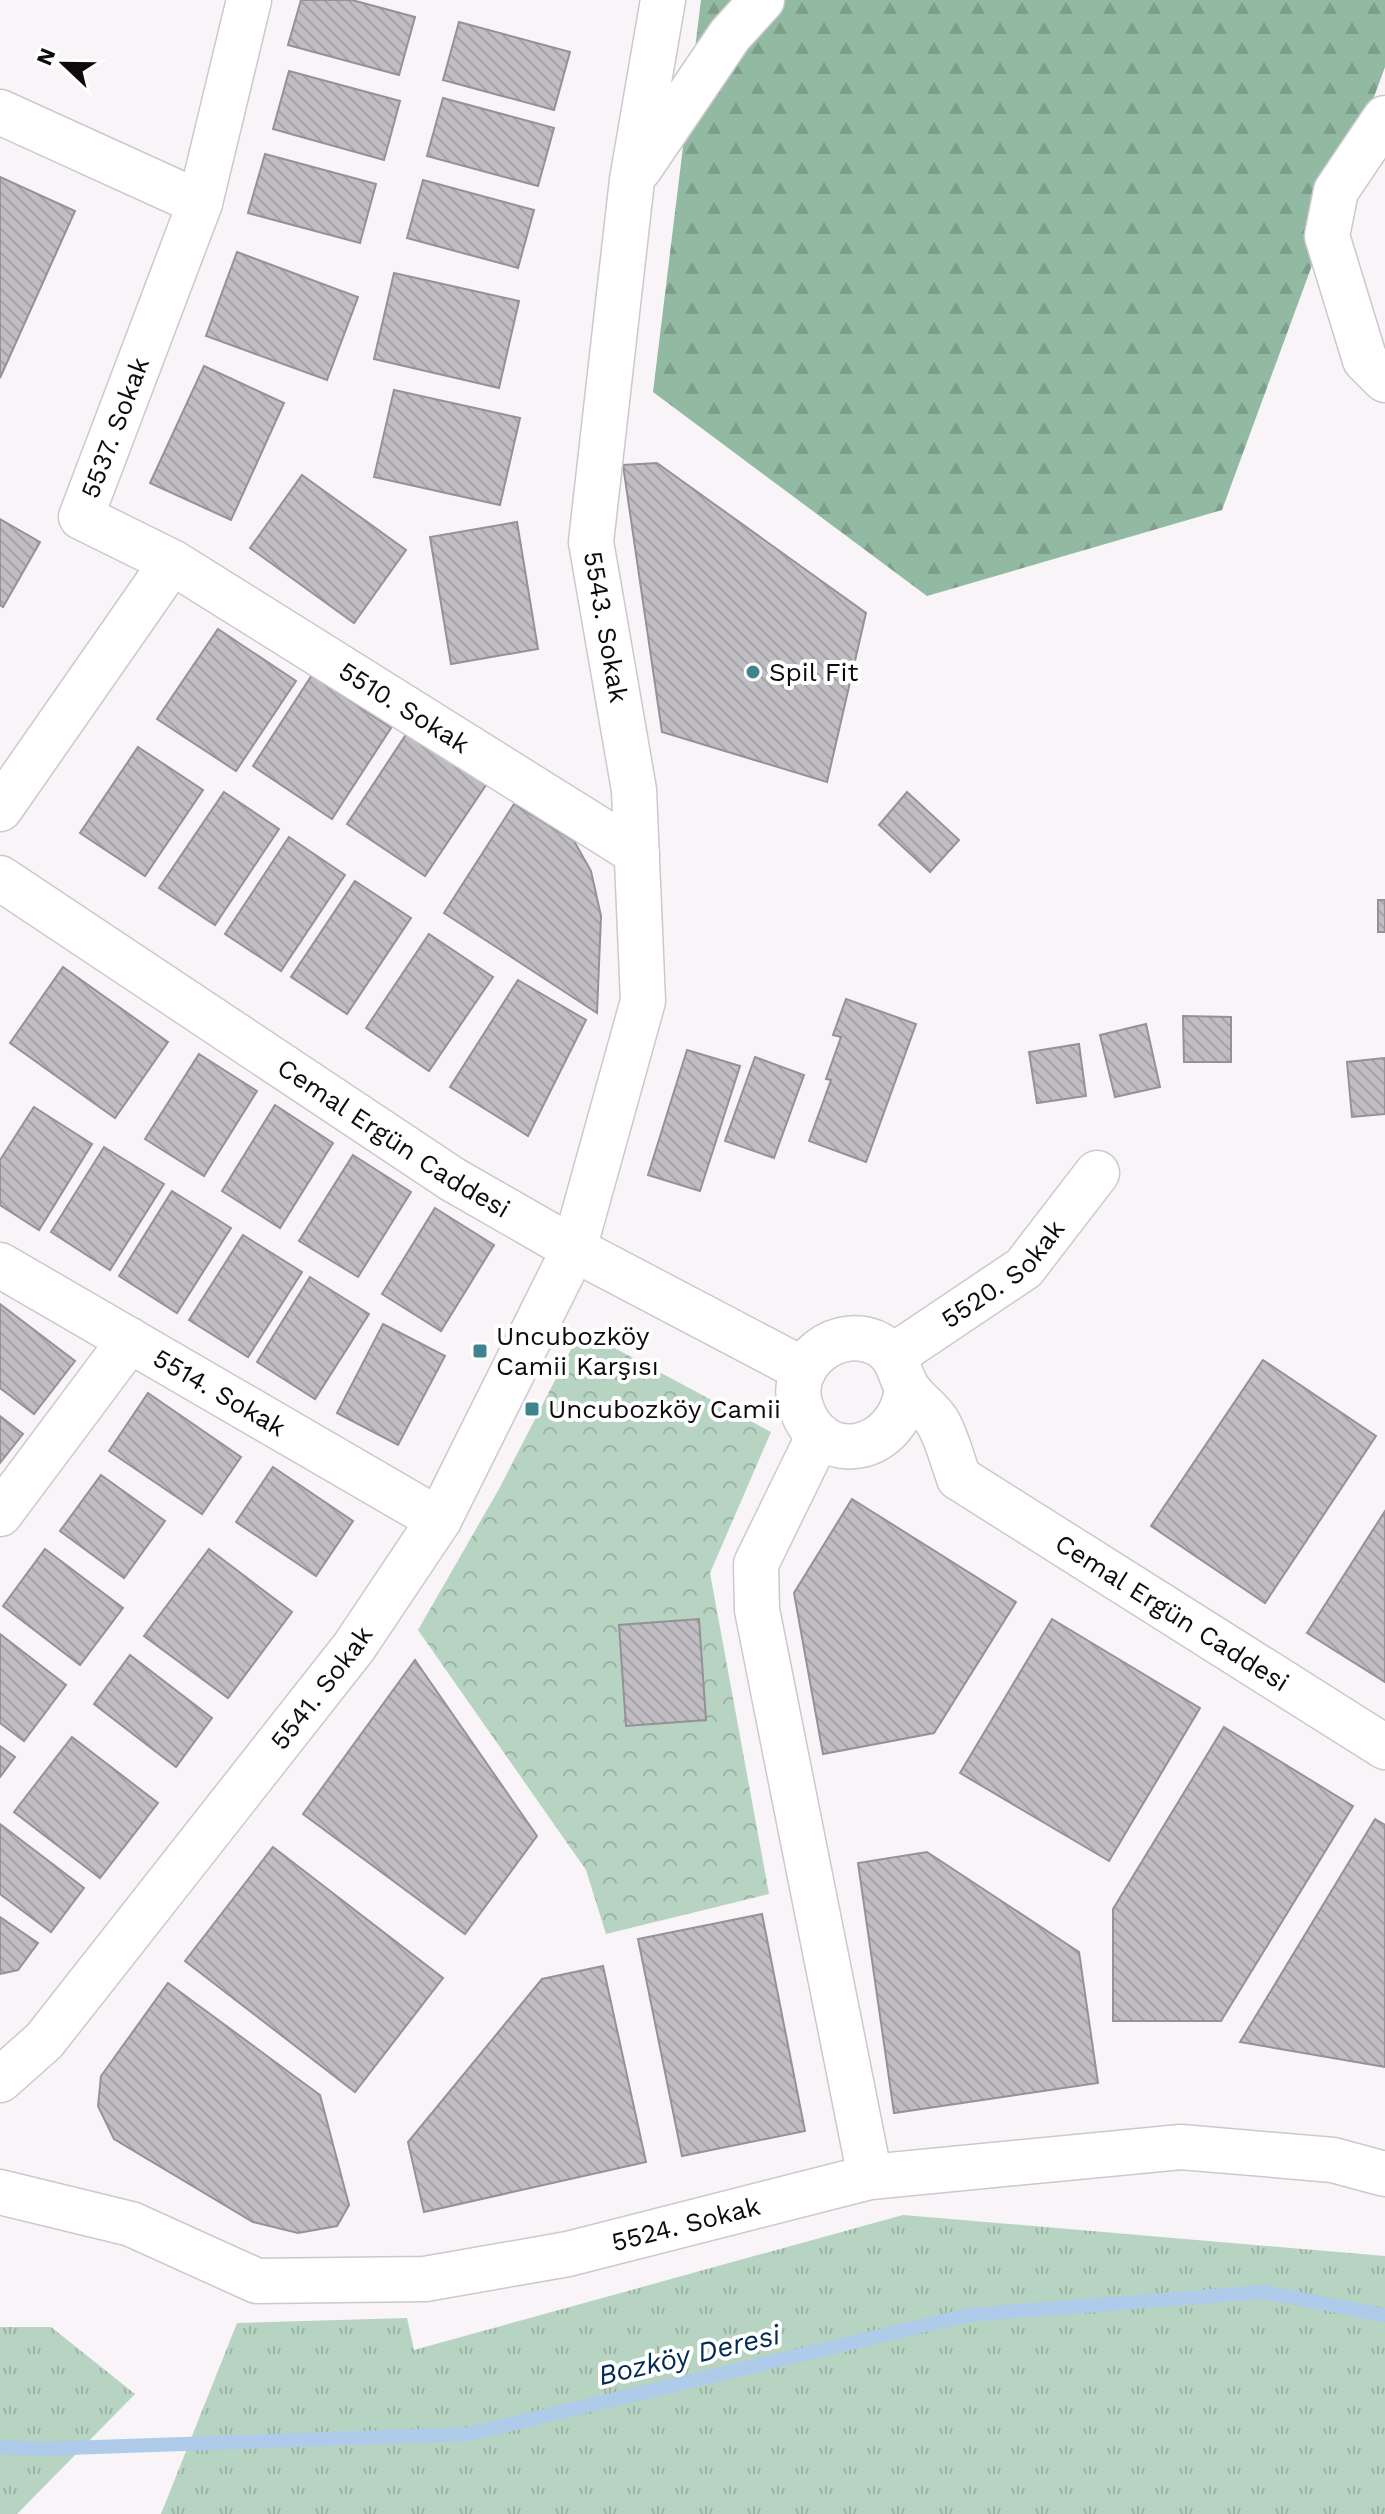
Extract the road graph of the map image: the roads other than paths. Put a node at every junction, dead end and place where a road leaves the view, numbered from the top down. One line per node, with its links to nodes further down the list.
1 (249, 0): 7 (street, 5537. Sokak)
2 (663, 0): 6 (street, 5543. Sokak)
3 (762, 0): 6 (street)
4 (0, 112): 7 (street)
5 (1385, 118): 8 (street)
6 (632, 180): 11 (street, 5543. Sokak)
7 (200, 203): 9 (street, 5537. Sokak)
8 (1385, 380)
9 (172, 562): 10 (street); 11 (street, 5510. Sokak)
10 (0, 809)
11 (637, 853): 14 (street, 5543. Sokak)
12 (0, 878): 14 (street, Cemal Ergün Caddesi)
13 (1097, 1173): 18 (street, 5520. Sokak)
14 (574, 1249): 17 (street, Cemal Ergün Caddesi); 23 (street, 5541. Sokak)
15 (0, 1265): 16 (street, 5514. Sokak)
16 (130, 1340): 22 (street); 23 (street, 5514. Sokak)
17 (804, 1370): 18 (street); 19 (street)
18 (900, 1372): 20 (street); 21 (street)
19 (819, 1435): 20 (street); 27 (street)
20 (885, 1435): 21 (street, Cemal Ergün Caddesi)
21 (959, 1478): 24 (street, Cemal Ergün Caddesi)
22 (0, 1514)
23 (439, 1520): 25 (street, 5541. Sokak)
24 (1385, 1747)
25 (0, 2080)
26 (1385, 2174): 27 (street, 5524. Sokak)
27 (870, 2177): 28 (street, 5524. Sokak)
28 (0, 2192)

